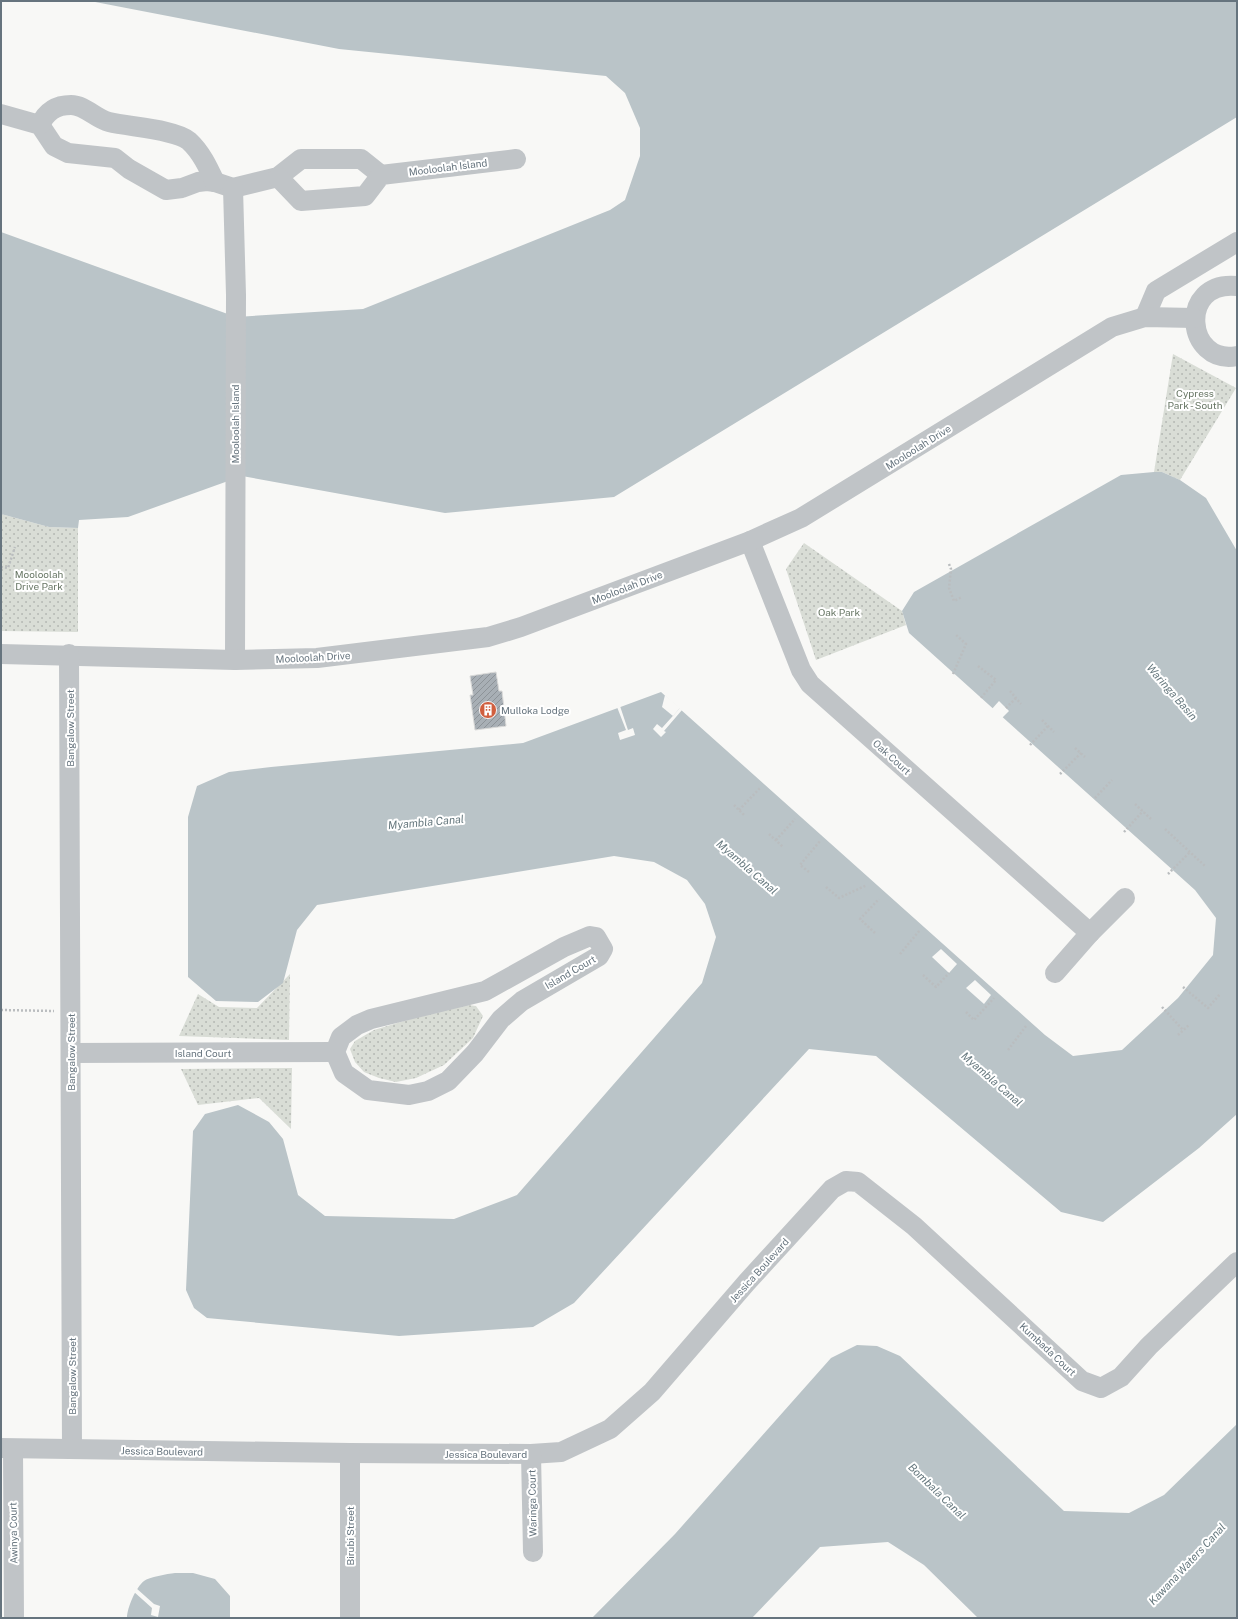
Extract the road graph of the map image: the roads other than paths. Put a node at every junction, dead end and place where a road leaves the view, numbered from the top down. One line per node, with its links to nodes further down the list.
1 (1, 114): 2 (street)
2 (40, 125): 6 (street); 6 (street, Mooloolah Island)
3 (516, 159): 4 (street, Mooloolah Island)
4 (380, 175): 5 (street); 5 (street)
5 (278, 177): 6 (street)
6 (224, 185): 15 (street, Mooloolah Island)
7 (1237, 242): 9 (street)
8 (1237, 286): 10 (street)
9 (1145, 317): 10 (street, Mooloolah Drive); 12 (street, Mooloolah Drive)
10 (1194, 318): 11 (street)
11 (1237, 356)
12 (750, 541): 15 (street, Mooloolah Drive); 17 (street, Oak Court)
13 (1, 654): 14 (street, Mooloolah Drive)
14 (69, 654): 15 (street, Mooloolah Drive); 22 (street, Bangalow Street)
15 (235, 660)
16 (1125, 898): 17 (street)
17 (1090, 933): 18 (street)
18 (1055, 973)
19 (485, 991): 20 (street); 20 (street, Island Court); 21 (street, Island Court)
20 (501, 1019): 21 (street, Island Court)
21 (335, 1052): 22 (street, Island Court)
22 (71, 1053): 26 (street, Bangalow Street)
23 (858, 1182): 24 (street, Kumbada Court); 28 (street, Jessica Boulevard)
24 (1237, 1262)
25 (7, 1449): 26 (street, Jessica Boulevard); 30 (street, Awinya Court)
26 (72, 1449): 27 (street, Jessica Boulevard)
27 (350, 1453): 28 (street, Jessica Boulevard); 31 (street, Birubi Street)
28 (531, 1454): 29 (street, Waringa Court)
29 (533, 1552)
30 (14, 1618)
31 (350, 1618)

